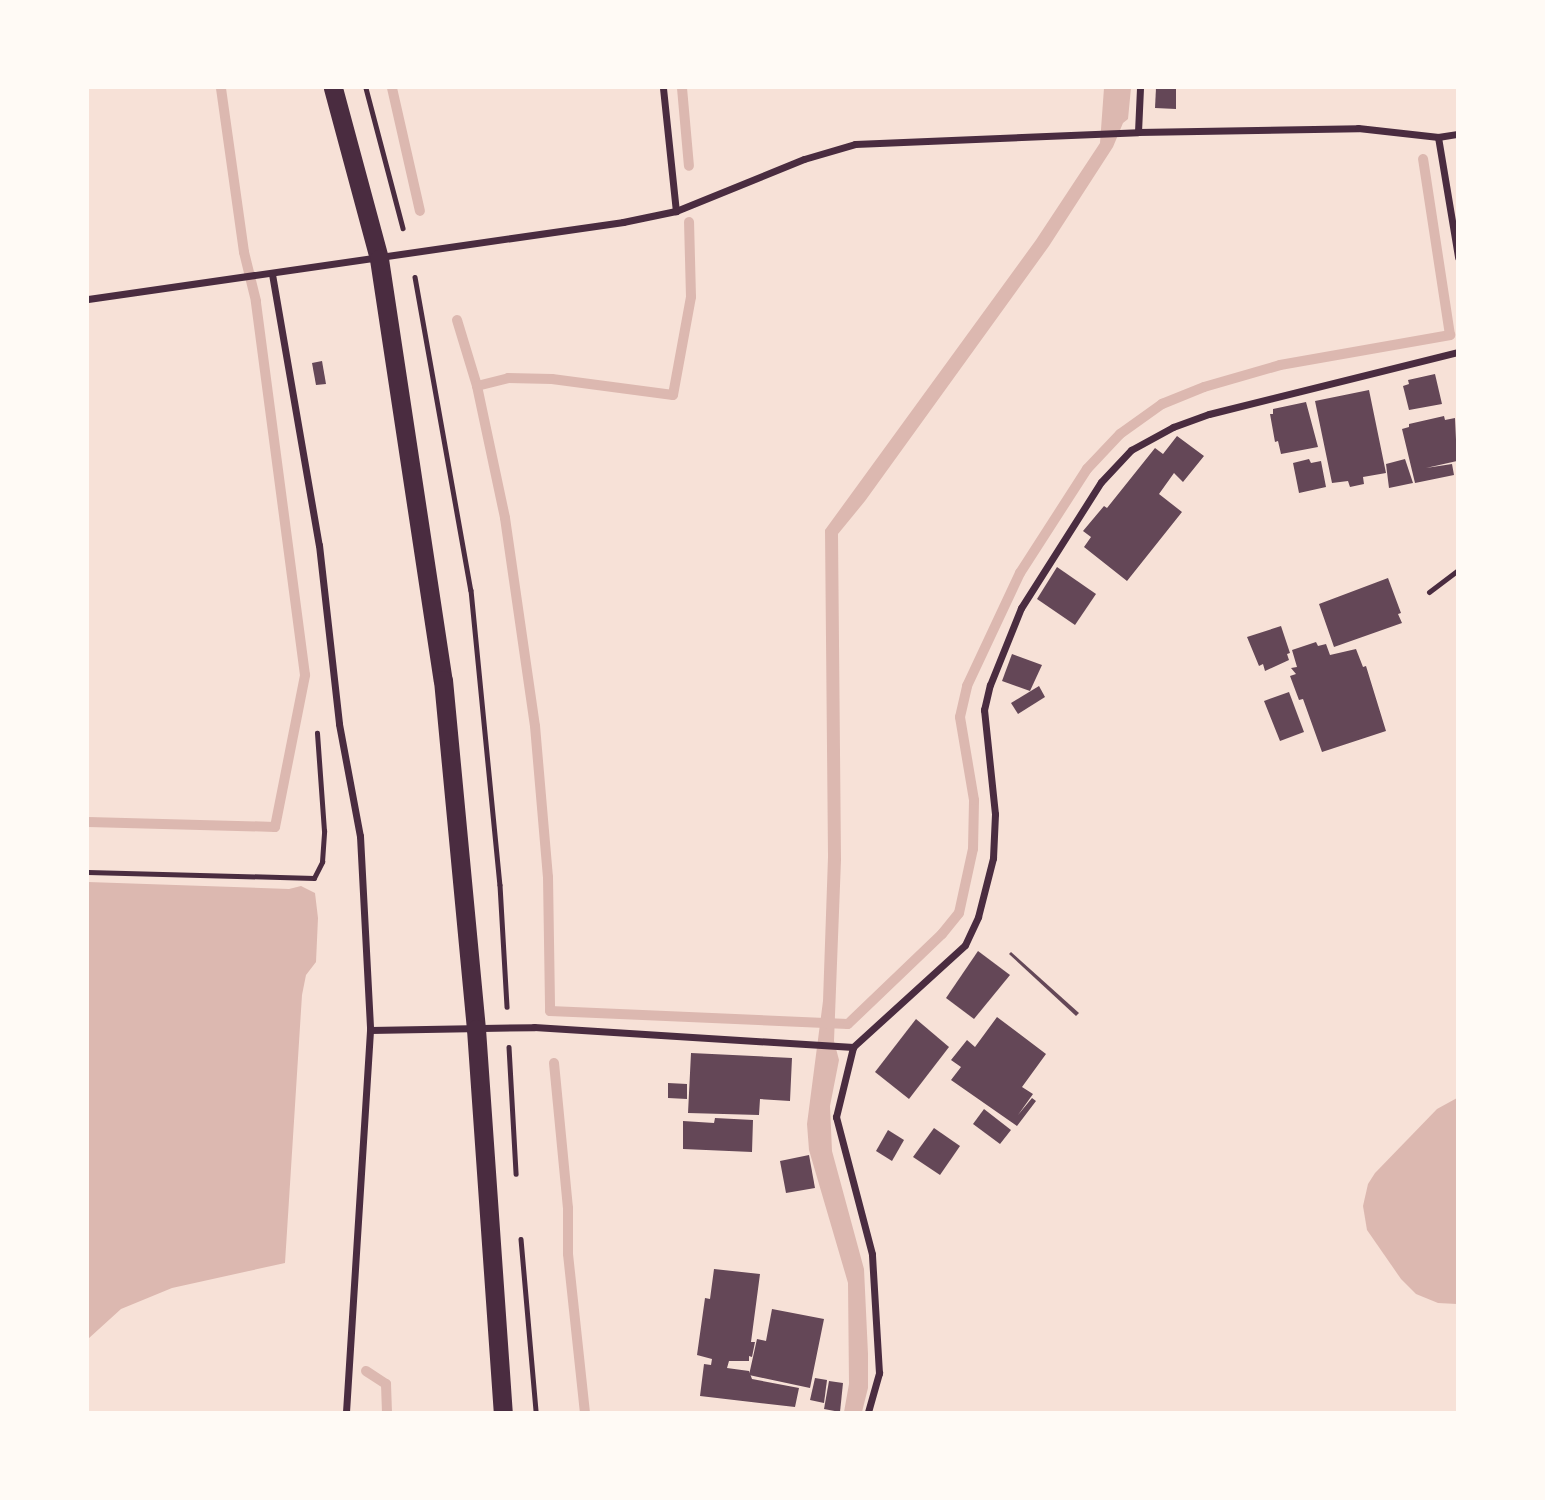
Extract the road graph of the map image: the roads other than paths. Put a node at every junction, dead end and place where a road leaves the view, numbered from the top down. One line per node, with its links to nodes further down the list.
1 (333, 88): 9 (highway)
2 (663, 88): 7 (street)
3 (1140, 88): 4 (street)
4 (1138, 132): 6 (street); 7 (street)
5 (1458, 134): 6 (street)
6 (1438, 137): 8 (street)
7 (676, 211): 9 (street)
8 (1458, 257)
9 (379, 259): 10 (street); 15 (highway)
10 (272, 274): 11 (street); 16 (street)
11 (88, 299)
12 (1458, 352): 17 (street)
13 (1458, 570): 14 (lane)
14 (1429, 592)
15 (476, 1029): 16 (street); 17 (street); 19 (highway)
16 (370, 1030): 18 (street)
17 (853, 1047): 20 (street)
18 (346, 1412)
19 (503, 1412)
20 (869, 1412)

